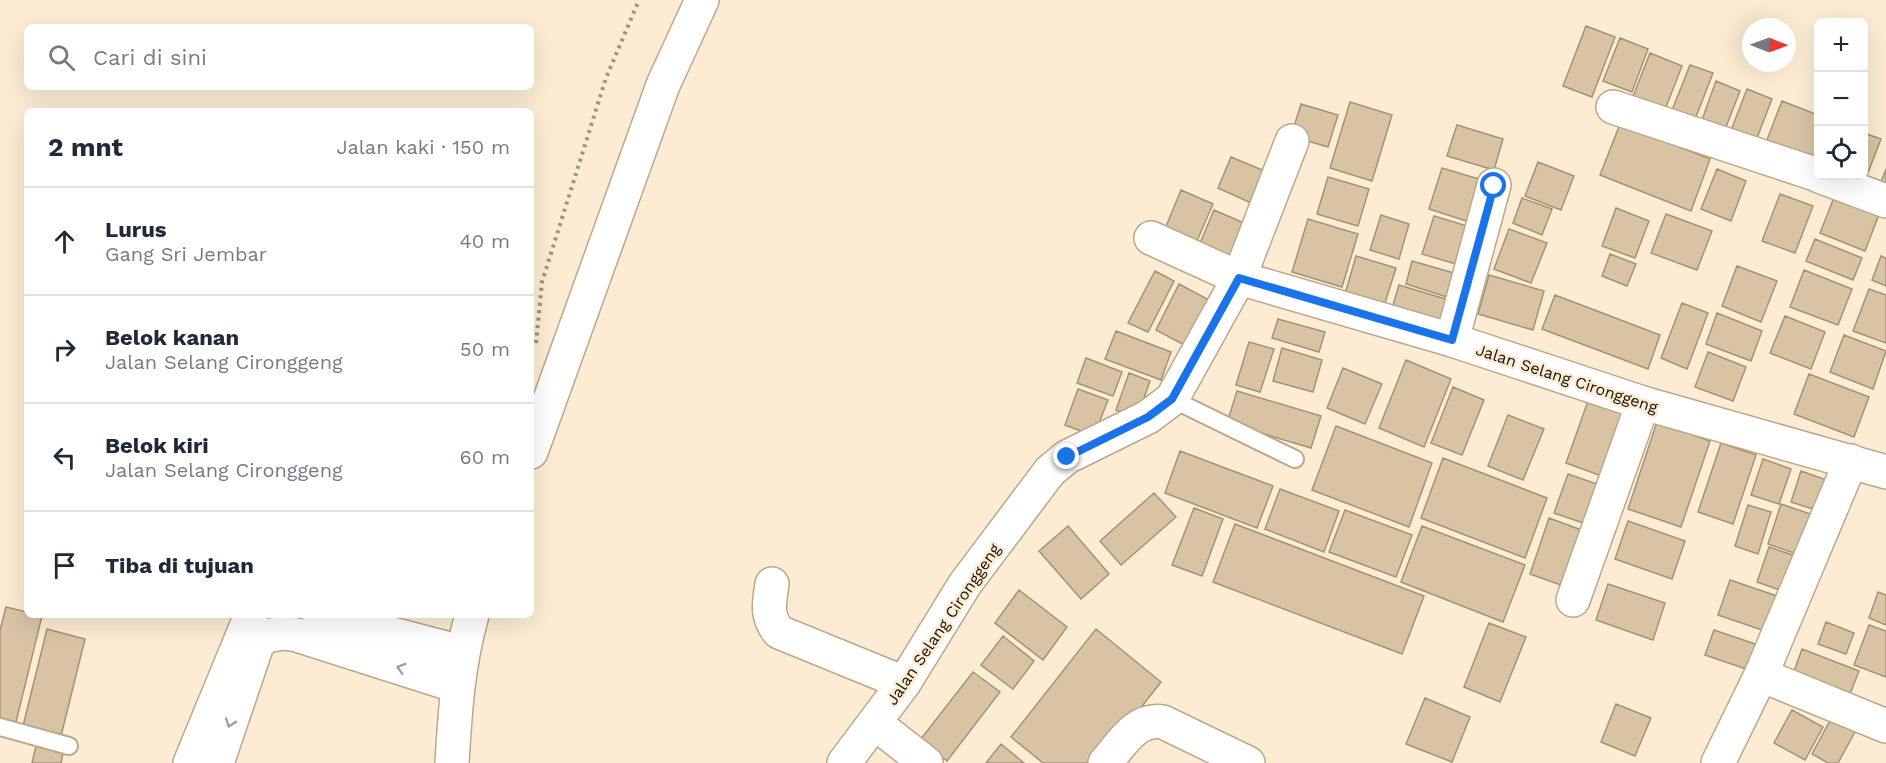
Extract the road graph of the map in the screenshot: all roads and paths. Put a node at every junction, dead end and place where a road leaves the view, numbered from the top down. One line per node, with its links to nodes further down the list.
1 (639, 0): 12 (path)
2 (702, 0): 15 (street)
3 (1613, 107): 5 (street)
4 (1292, 141): 10 (street)
5 (1814, 173)
6 (1832, 180): 8 (street)
7 (1494, 186): 11 (street)
8 (1886, 201)
9 (1150, 238): 10 (street)
10 (1239, 278): 11 (street, Jalan Selang Cironggeng); 13 (street, Jalan Selang Cironggeng)
11 (1452, 340): 14 (street, Jalan Selang Cironggeng)
12 (536, 348)
13 (1172, 399): 16 (lane); 26 (street, Jalan Selang Cironggeng)
14 (1643, 403): 17 (street, Jalan Selang Cironggeng); 20 (street)
15 (534, 444)
16 (1295, 459)
17 (1851, 460): 18 (street, Jalan Selang Cironggeng); 25 (street)
18 (1886, 472)
19 (772, 584): 26 (street)
20 (1573, 600)
21 (331, 618): 24 (street)
22 (471, 618): 24 (street)
23 (260, 622): 27 (street, one-way to 23); 32 (street); 33 (street, one-way to 33)
24 (461, 652): 27 (street)
25 (1761, 675): 29 (street); 39 (street)
26 (904, 683): 28 (street, Jalan Selang Cironggeng)
27 (457, 686): 34 (street)
28 (876, 724): 35 (street, Jalan Selang Cironggeng); 36 (street)
29 (1886, 726)
30 (0, 727): 31 (lane)
31 (69, 746)
32 (190, 763)
33 (217, 763)
34 (452, 763)
35 (844, 763)
36 (926, 763)
37 (1105, 763): 38 (street)
38 (1248, 763)
39 (1718, 763)

